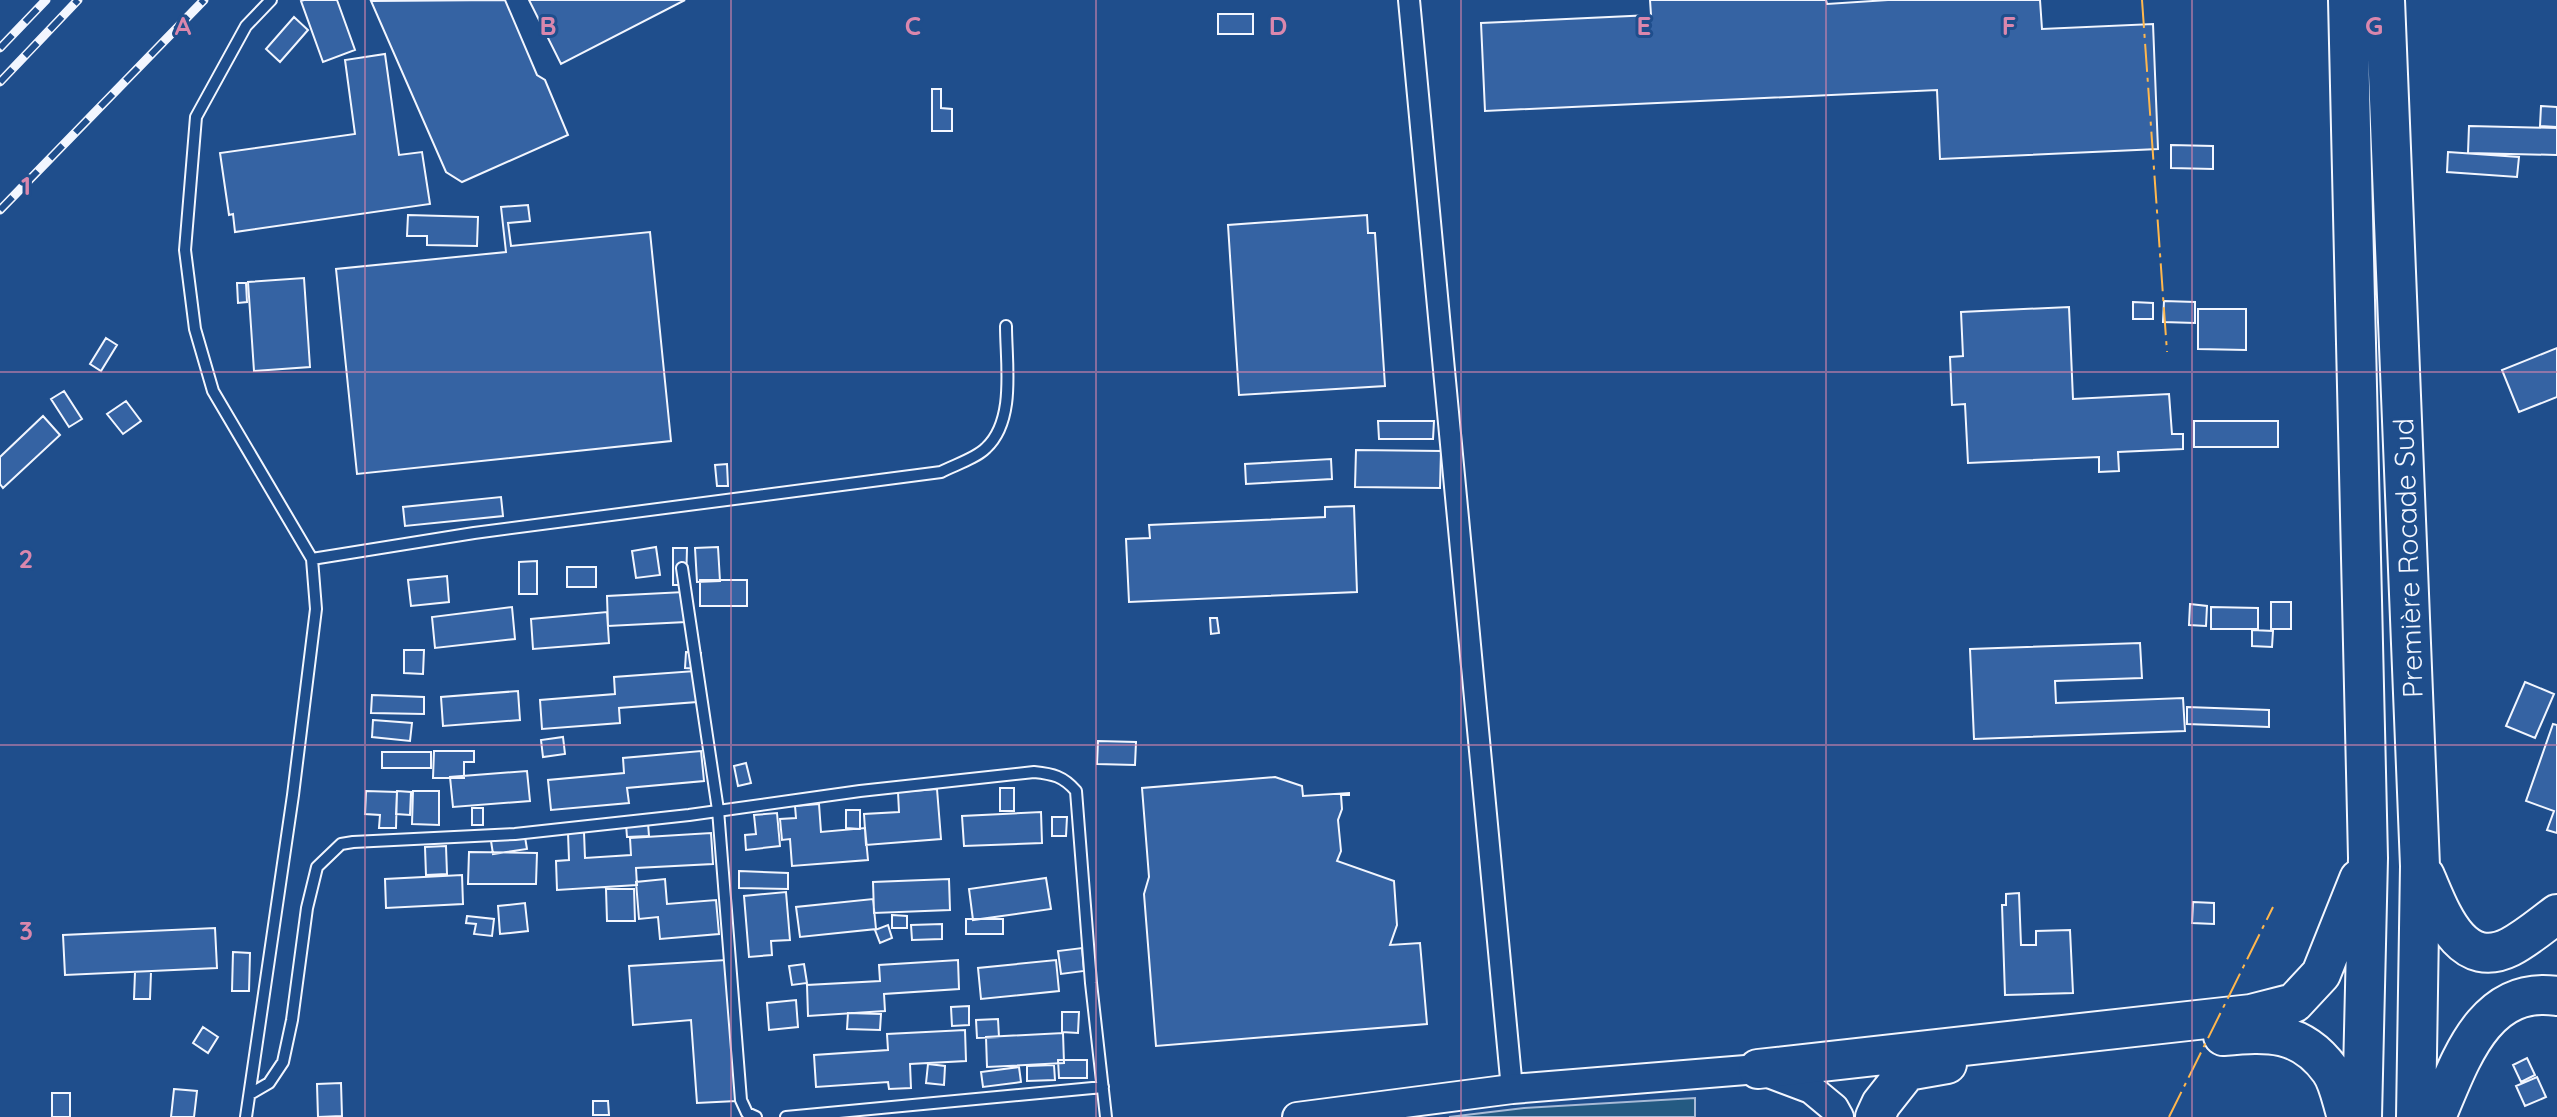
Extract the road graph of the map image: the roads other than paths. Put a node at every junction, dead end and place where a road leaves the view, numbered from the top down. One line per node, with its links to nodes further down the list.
1 (271, 0): 6 (lane)
2 (1409, 0): 15 (street)
3 (2348, 0): 9 (highway, Première Rocade Sud)
4 (2385, 0): 10 (highway, Première Rocade Sud)
5 (1006, 326): 6 (lane)
6 (312, 559): 16 (lane)
7 (682, 568): 8 (lane)
8 (718, 810): 14 (lane); 16 (lane); 18 (lane)
9 (2368, 858): 13 (highway); 25 (highway, Première Rocade Sud)
10 (2420, 866): 11 (highway); 26 (highway, Première Rocade Sud)
11 (2557, 914)
12 (2557, 996): 27 (highway)
13 (1758, 1069): 15 (main road); 22 (main road)
14 (1103, 1087): 19 (lane); 20 (lane)
15 (1512, 1089): 21 (main road)
16 (250, 1094): 17 (lane)
17 (246, 1117)
18 (756, 1117)
19 (786, 1117)
20 (1106, 1117)
21 (1297, 1117)
22 (1839, 1117)
23 (1875, 1117): 24 (highway)
24 (2347, 1117)
25 (2362, 1117)
26 (2416, 1117)
27 (2436, 1117)

